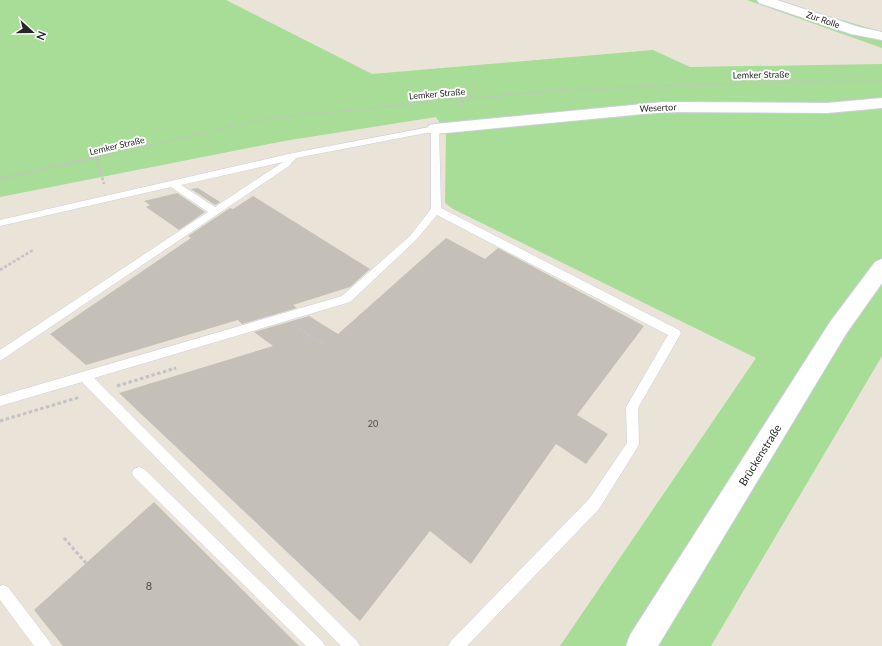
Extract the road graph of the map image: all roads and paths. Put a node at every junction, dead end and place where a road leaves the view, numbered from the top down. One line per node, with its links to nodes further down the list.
1 (764, 0): 2 (street, Zur Rolle)
2 (882, 36)
3 (882, 81): 7 (path, Lemker Straße)
4 (882, 103): 5 (street, Wesertor)
5 (435, 129): 6 (lane); 11 (lane)
6 (293, 156): 9 (lane); 12 (lane)
7 (97, 157): 8 (path, Lemker Straße); 10 (path)
8 (0, 179)
9 (174, 185): 10 (lane); 12 (lane)
10 (119, 196): 13 (lane)
11 (436, 210): 17 (lane); 34 (lane)
12 (215, 212): 21 (lane)
13 (0, 224)
14 (33, 250): 16 (path)
15 (882, 267): 35 (street, Brückenstraße)
16 (0, 270)
17 (282, 317): 18 (path); 23 (lane)
18 (301, 330): 19 (path); 20 (path)
19 (293, 332)
20 (324, 345)
21 (0, 356)
22 (181, 366): 24 (path)
23 (84, 376): 24 (lane); 25 (lane)
24 (99, 391): 26 (path); 33 (lane)
25 (0, 401)
26 (0, 421)
27 (139, 473): 32 (lane)
28 (64, 538): 29 (path)
29 (86, 563)
30 (3, 592): 31 (lane)
31 (44, 646)
32 (317, 646)
33 (352, 646)
34 (456, 646)
35 (641, 646)

